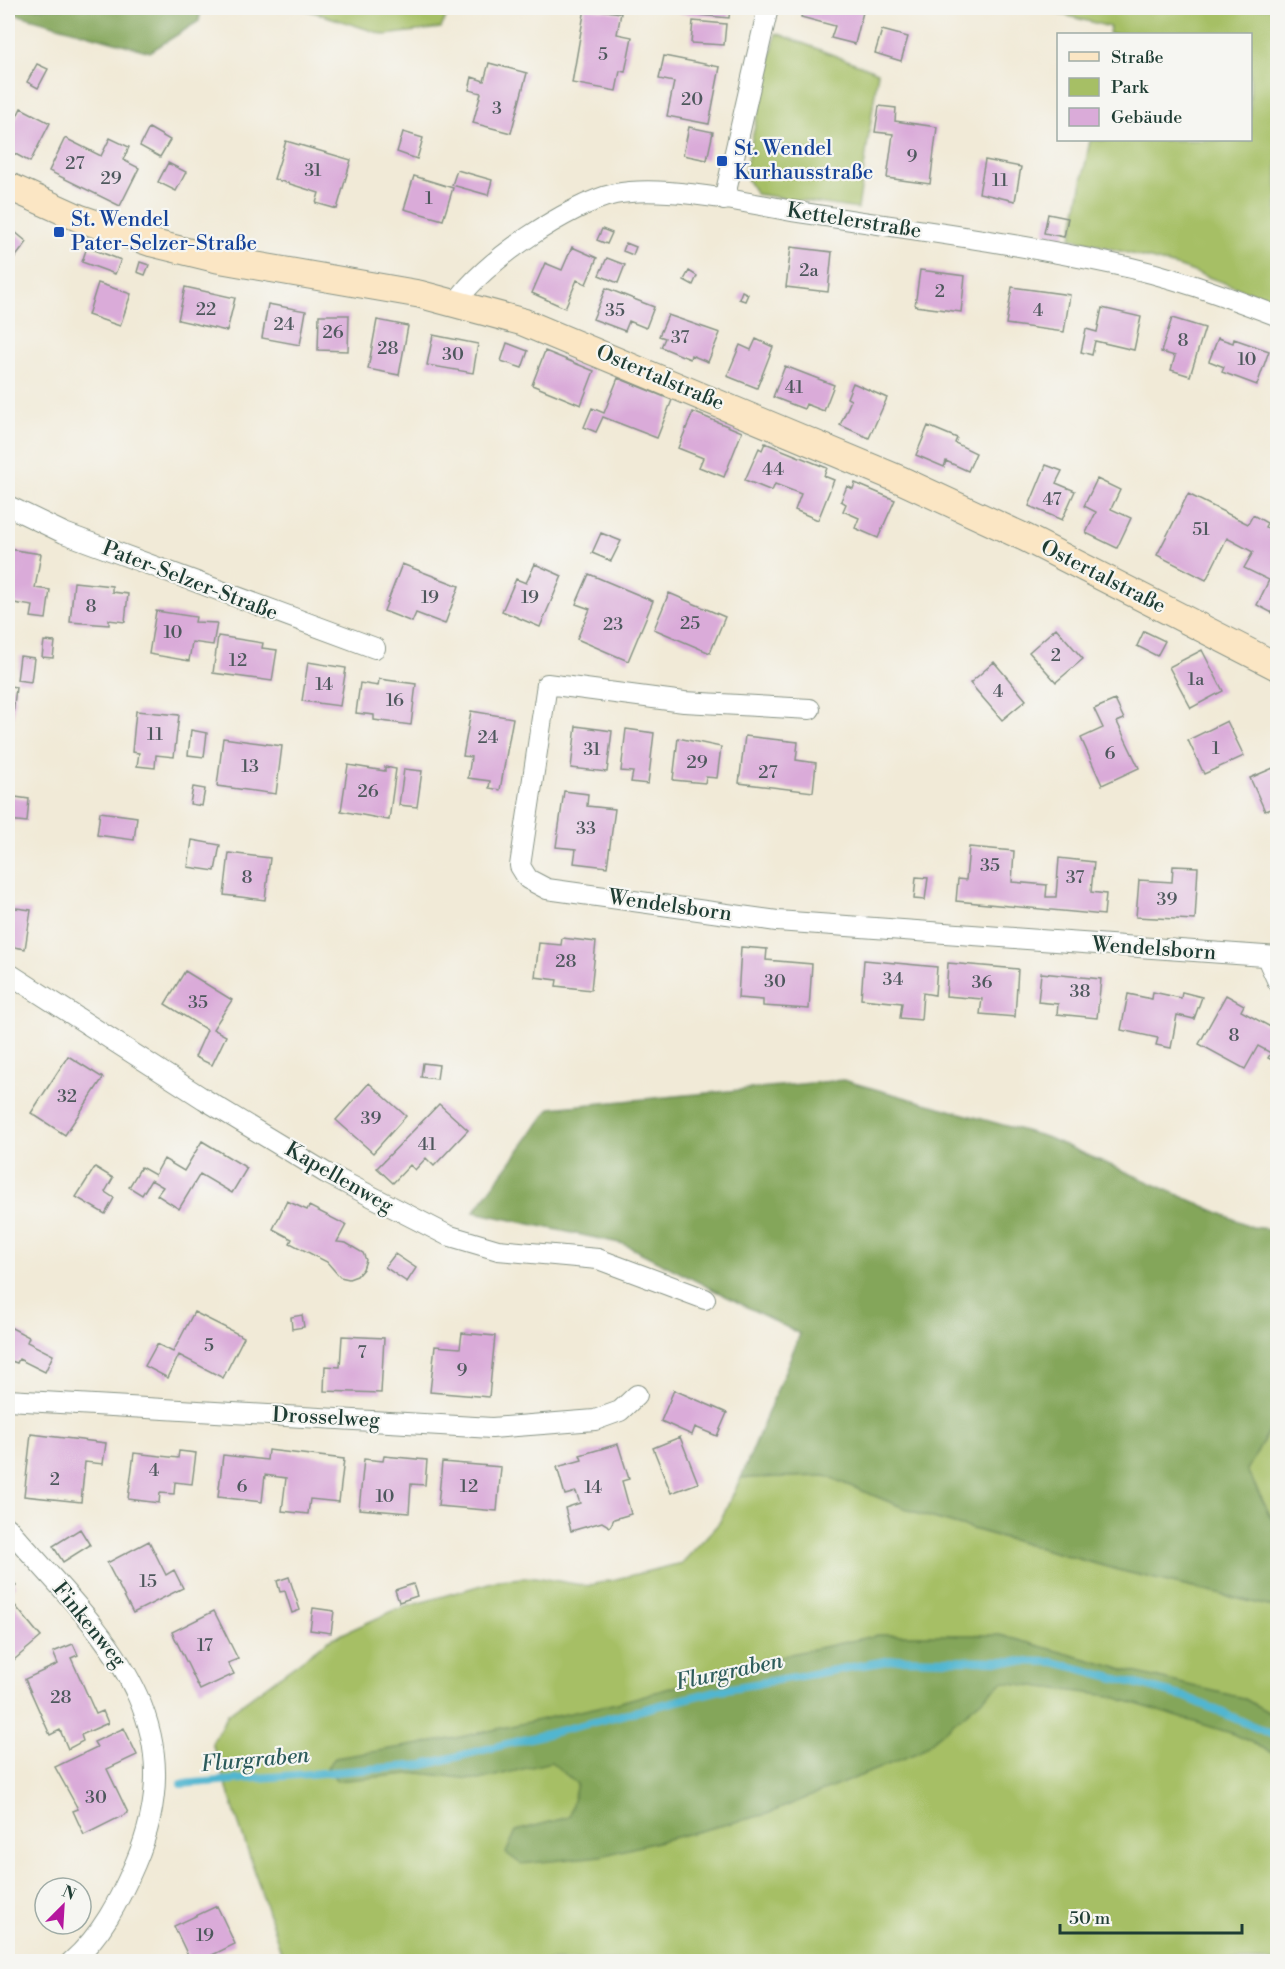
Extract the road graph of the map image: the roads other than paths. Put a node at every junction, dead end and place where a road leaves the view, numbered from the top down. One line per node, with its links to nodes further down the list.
1 (768, 8): 3 (street)
2 (8, 186): 4 (street, Ostertalstraße)
3 (724, 200): 4 (street, Kettelerstraße); 5 (street, Kettelerstraße)
4 (457, 302): 8 (street, Ostertalstraße)
5 (1278, 316)
6 (8, 506): 7 (street, Pater-Selzer-Straße)
7 (375, 648)
8 (1278, 667)
9 (810, 709): 10 (street, Wendelsborn)
10 (1272, 958): 12 (street)
11 (8, 973): 13 (street, Kapellenweg)
12 (1278, 982)
13 (705, 1299)
14 (637, 1395): 15 (street, Drosselweg)
15 (8, 1400)
16 (8, 1528): 17 (street, Finkenweg)
17 (71, 1962)

